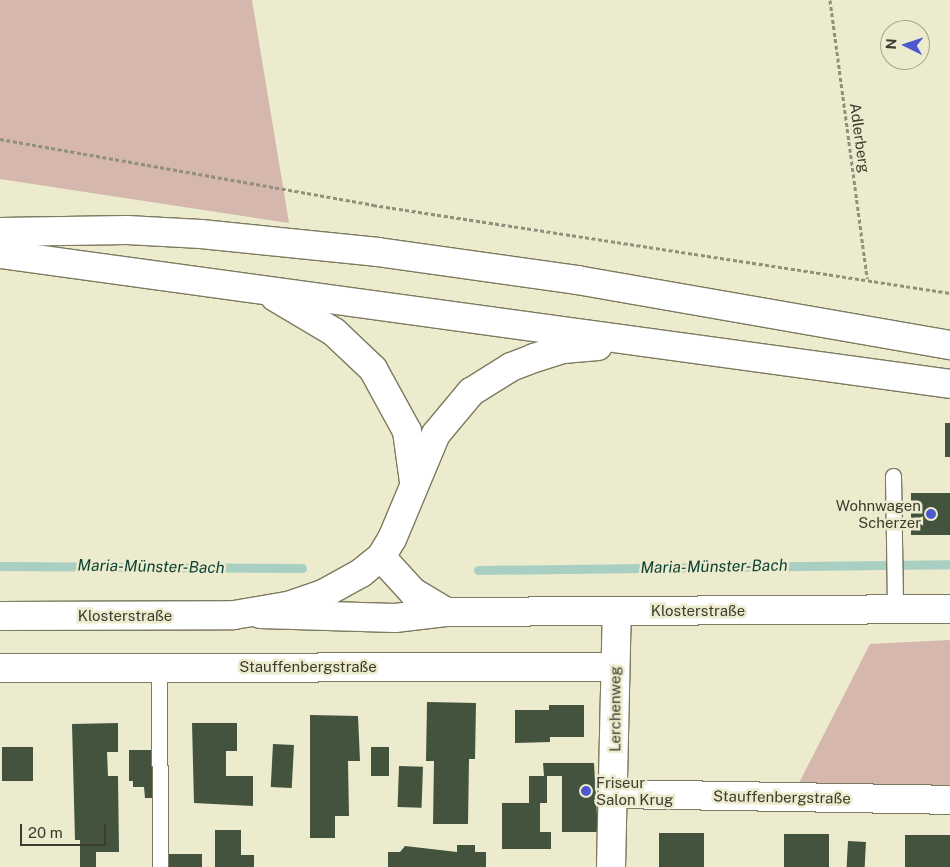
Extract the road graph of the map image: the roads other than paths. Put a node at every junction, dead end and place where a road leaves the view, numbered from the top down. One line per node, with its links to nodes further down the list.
1 (0, 232): 5 (street)
2 (0, 254): 3 (street)
3 (256, 287): 4 (street); 8 (street)
4 (634, 342): 6 (street); 8 (street, Klosterstraße)
5 (950, 345)
6 (950, 384)
7 (893, 476): 11 (lane)
8 (414, 487): 9 (street, Klosterstraße)
9 (380, 557): 13 (street); 14 (street, Klosterstraße)
10 (950, 609): 11 (street, Klosterstraße)
11 (895, 610): 12 (street, Klosterstraße)
12 (616, 611): 13 (street, Klosterstraße); 18 (street, Lerchenweg)
13 (446, 612): 14 (street, Klosterstraße)
14 (249, 613): 15 (street, Klosterstraße)
15 (0, 616)
16 (158, 667): 17 (street, Stauffenbergstraße); 18 (street, Stauffenbergstraße); 21 (lane)
17 (0, 668)
18 (616, 668): 19 (street, Lerchenweg)
19 (615, 794): 20 (street, Stauffenbergstraße); 22 (street, Lerchenweg)
20 (950, 800)
21 (160, 867)
22 (611, 867)

